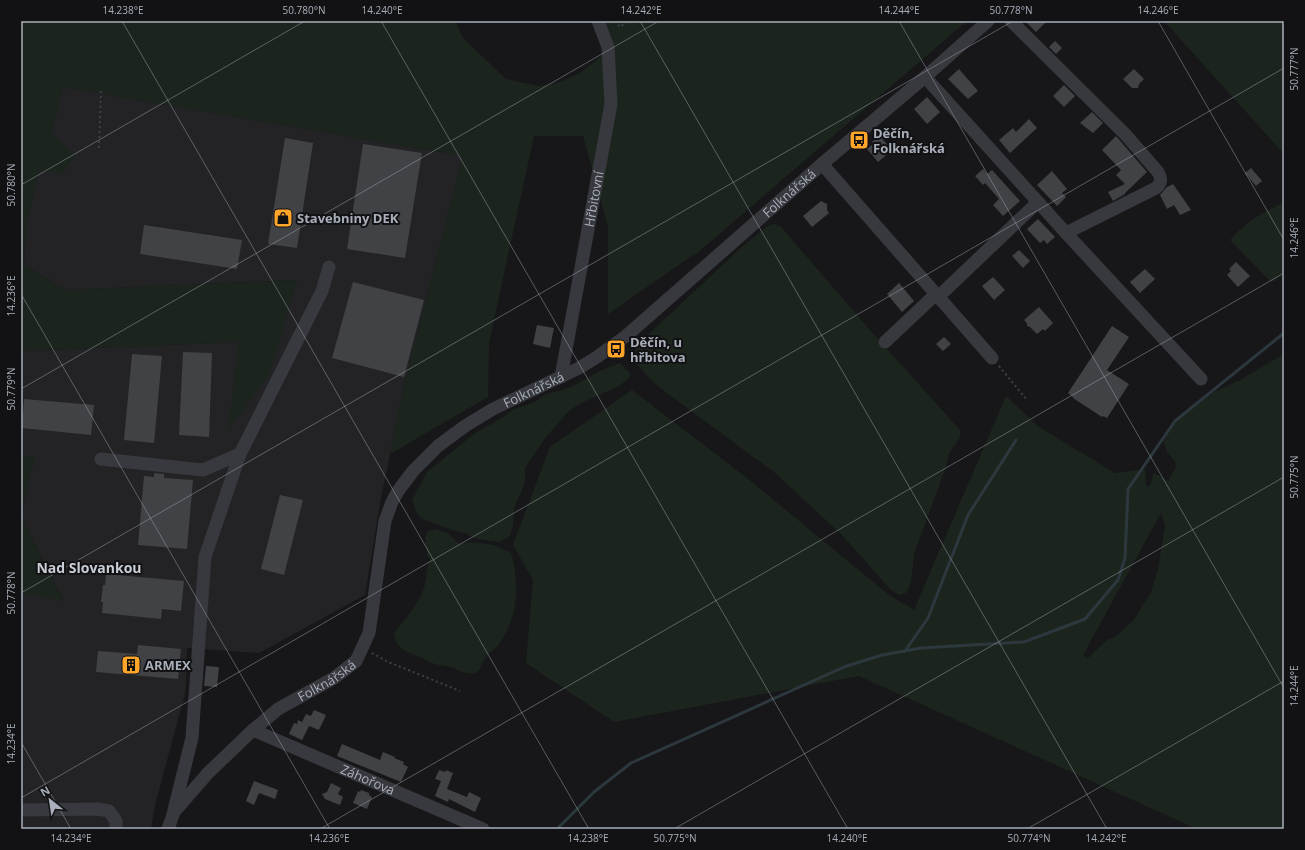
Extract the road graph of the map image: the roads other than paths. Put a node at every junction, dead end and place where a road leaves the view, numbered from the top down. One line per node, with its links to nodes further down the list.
1 (598, 21): 12 (street, Hřbitovní)
2 (988, 21): 4 (street, Folknářská)
3 (1011, 21): 7 (street)
4 (925, 77): 5 (street, Folknářská); 6 (street)
5 (822, 164): 9 (street); 12 (street, Folknářská)
6 (1038, 202): 7 (street); 9 (street)
7 (1066, 233): 13 (street)
8 (329, 267): 14 (street, Folknářská)
9 (937, 296): 10 (street); 11 (street)
10 (884, 342)
11 (992, 358)
12 (561, 377): 16 (street, Folknářská)
13 (1201, 379)
14 (240, 454): 15 (street); 18 (street, Folknářská)
15 (100, 458)
16 (253, 730): 18 (street, Folknářská); 21 (street, Záhořova)
17 (21, 810): 19 (street)
18 (174, 812): 20 (street, Folknářská)
19 (116, 829)
20 (168, 829)
21 (483, 829)

